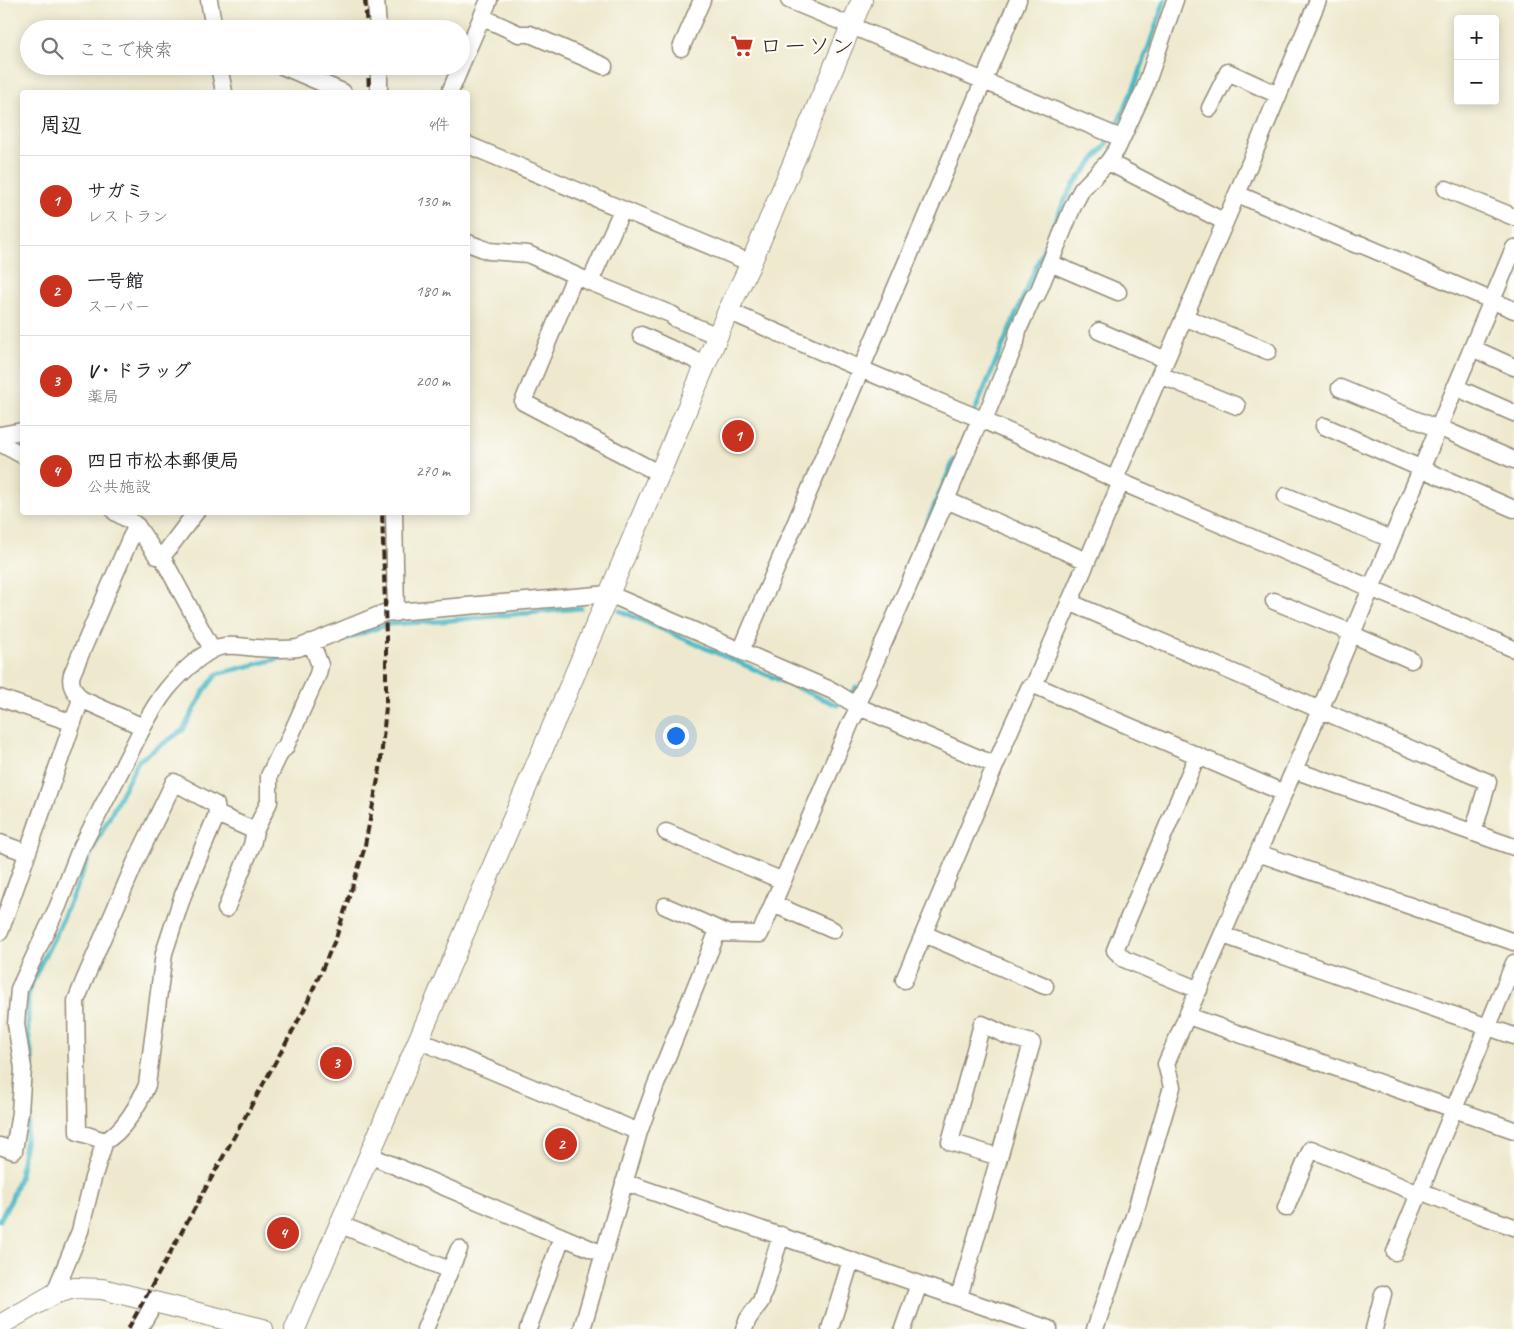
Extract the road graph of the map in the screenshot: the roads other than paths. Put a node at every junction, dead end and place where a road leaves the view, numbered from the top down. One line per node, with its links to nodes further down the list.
1 (209, 0): 11 (street)
2 (376, 0): 12 (street)
3 (489, 0): 10 (street)
4 (702, 0): 15 (street)
5 (789, 0): 13 (street)
6 (862, 0): 13 (street)
7 (1018, 0): 21 (street)
8 (1174, 0): 28 (street)
9 (1318, 0): 26 (street)
10 (482, 18): 14 (street); 16 (street)
11 (212, 20)
12 (377, 20)
13 (850, 26): 21 (street); 38 (street)
14 (470, 45)
15 (681, 48)
16 (604, 66)
17 (221, 75): 22 (street)
18 (303, 75): 23 (street)
19 (379, 75): 24 (street)
20 (457, 75): 25 (street)
21 (983, 82): 28 (street); 54 (street)
22 (224, 90)
23 (338, 90)
24 (379, 90)
25 (451, 90)
26 (1278, 95): 27 (street); 32 (street)
27 (1210, 108)
28 (1115, 136): 30 (street)
29 (470, 145): 33 (street)
30 (1108, 162): 35 (street); 39 (street)
31 (1446, 189): 34 (street)
32 (1237, 194): 35 (street); 42 (street)
33 (622, 210): 38 (street); 40 (street)
34 (1514, 217)
35 (1225, 222): 45 (street)
36 (470, 244): 40 (street)
37 (1514, 248): 42 (street)
38 (751, 263): 44 (street)
39 (1050, 263): 41 (street); 59 (street)
40 (583, 279): 48 (street); 68 (street)
41 (1118, 292)
42 (1492, 300): 43 (street); 49 (street)
43 (1514, 310)
44 (728, 311): 48 (street); 54 (street)
45 (1184, 317): 50 (street); 53 (street)
46 (1099, 331): 53 (street)
47 (641, 335): 51 (street)
48 (718, 336): 51 (street)
49 (1472, 348): 52 (street); 55 (street)
50 (1268, 351)
51 (706, 365): 68 (street)
52 (1514, 366)
53 (1163, 367): 57 (street); 69 (street)
54 (861, 369): 59 (street); 89 (street)
55 (1455, 387): 58 (street); 61 (street)
56 (1340, 388): 61 (street)
57 (1237, 406)
58 (1514, 413)
59 (976, 417): 69 (street); 71 (street)
60 (1324, 426): 67 (street)
61 (1438, 428): 66 (street); 67 (street)
62 (20, 431): 63 (street)
63 (0, 435)
64 (0, 443): 65 (street)
65 (20, 454)
66 (1514, 460)
67 (1421, 469): 72 (street); 77 (street)
68 (660, 474): 81 (street)
69 (1118, 480): 79 (street); 80 (street)
70 (1286, 496): 77 (street)
71 (946, 500): 79 (street); 94 (street)
72 (1514, 508)
73 (120, 515): 76 (street)
74 (194, 515): 78 (street)
75 (394, 515): 84 (street)
76 (137, 526): 78 (street); 93 (street)
77 (1391, 539): 80 (street)
78 (162, 556): 87 (street)
79 (1087, 561): 83 (street)
80 (1370, 588): 85 (street); 88 (street)
81 (609, 594): 84 (street); 89 (street); 127 (street)
82 (1274, 601): 85 (street)
83 (1069, 602): 91 (street); 95 (street)
84 (396, 613): 86 (street)
85 (1352, 633): 90 (street); 95 (street)
86 (312, 642): 87 (street); 103 (street)
87 (212, 649): 97 (street)
88 (1514, 649)
89 (741, 651): 94 (street)
90 (1411, 660)
91 (1034, 686): 98 (street); 99 (street)
92 (0, 698): 96 (street)
93 (81, 699): 96 (street); 97 (street)
94 (856, 706): 99 (street); 110 (street)
95 (1320, 710): 100 (street); 105 (street)
96 (73, 723): 108 (street)
97 (143, 727): 132 (street)
98 (1197, 756): 101 (street); 123 (street)
99 (995, 766): 117 (street)
100 (1294, 770): 101 (street); 105 (street)
101 (1284, 793): 109 (street)
102 (217, 814): 103 (street); 131 (street); 131 (street)
103 (255, 831): 113 (street)
104 (666, 832): 110 (street)
105 (1473, 832): 107 (street)
106 (0, 843): 108 (street)
107 (1514, 847)
108 (28, 853): 114 (street)
109 (1258, 853): 118 (street); 119 (street)
110 (783, 881): 111 (street)
111 (773, 904): 115 (street); 116 (street)
112 (665, 906): 116 (street)
113 (226, 909)
114 (2, 923)
115 (833, 930)
116 (727, 933): 130 (street)
117 (924, 934): 121 (street); 122 (street)
118 (1223, 934): 123 (street); 125 (street)
119 (1514, 942)
120 (1514, 964): 125 (street)
121 (904, 980)
122 (1045, 986)
123 (1199, 990): 124 (street)
124 (1188, 1016): 128 (street); 163 (street)
125 (1487, 1027): 126 (street); 128 (street)
126 (1514, 1036)
127 (418, 1040): 130 (street); 133 (street)
128 (1454, 1109): 129 (street); 136 (street)
129 (1514, 1130)
130 (639, 1132): 135 (street)
131 (105, 1141): 148 (street)
132 (0, 1146)
133 (368, 1155): 138 (street); 141 (street)
134 (999, 1157): 134 (street); 150 (street)
135 (624, 1182): 140 (street); 144 (street)
136 (1420, 1192): 137 (street); 139 (street); 143 (street)
137 (1286, 1208)
138 (339, 1224): 146 (street); 155 (street)
139 (1514, 1227)
140 (781, 1235): 145 (street); 159 (street)
141 (562, 1237): 144 (street); 157 (street)
142 (459, 1249): 146 (street)
143 (1395, 1252)
144 (603, 1254): 158 (street)
145 (850, 1260): 147 (street); 160 (street)
146 (450, 1270): 156 (street)
147 (919, 1284): 150 (street); 161 (street)
148 (54, 1294): 151 (street); 152 (street)
149 (1383, 1294): 164 (street)
150 (959, 1297): 162 (street)
151 (154, 1302): 153 (street); 154 (street)
152 (0, 1325)
153 (139, 1329)
154 (263, 1329)
155 (295, 1329)
156 (425, 1329)
157 (528, 1329)
158 (582, 1329)
159 (744, 1329)
160 (830, 1329)
161 (903, 1329)
162 (1049, 1329)
163 (1095, 1329)
164 (1374, 1329)

